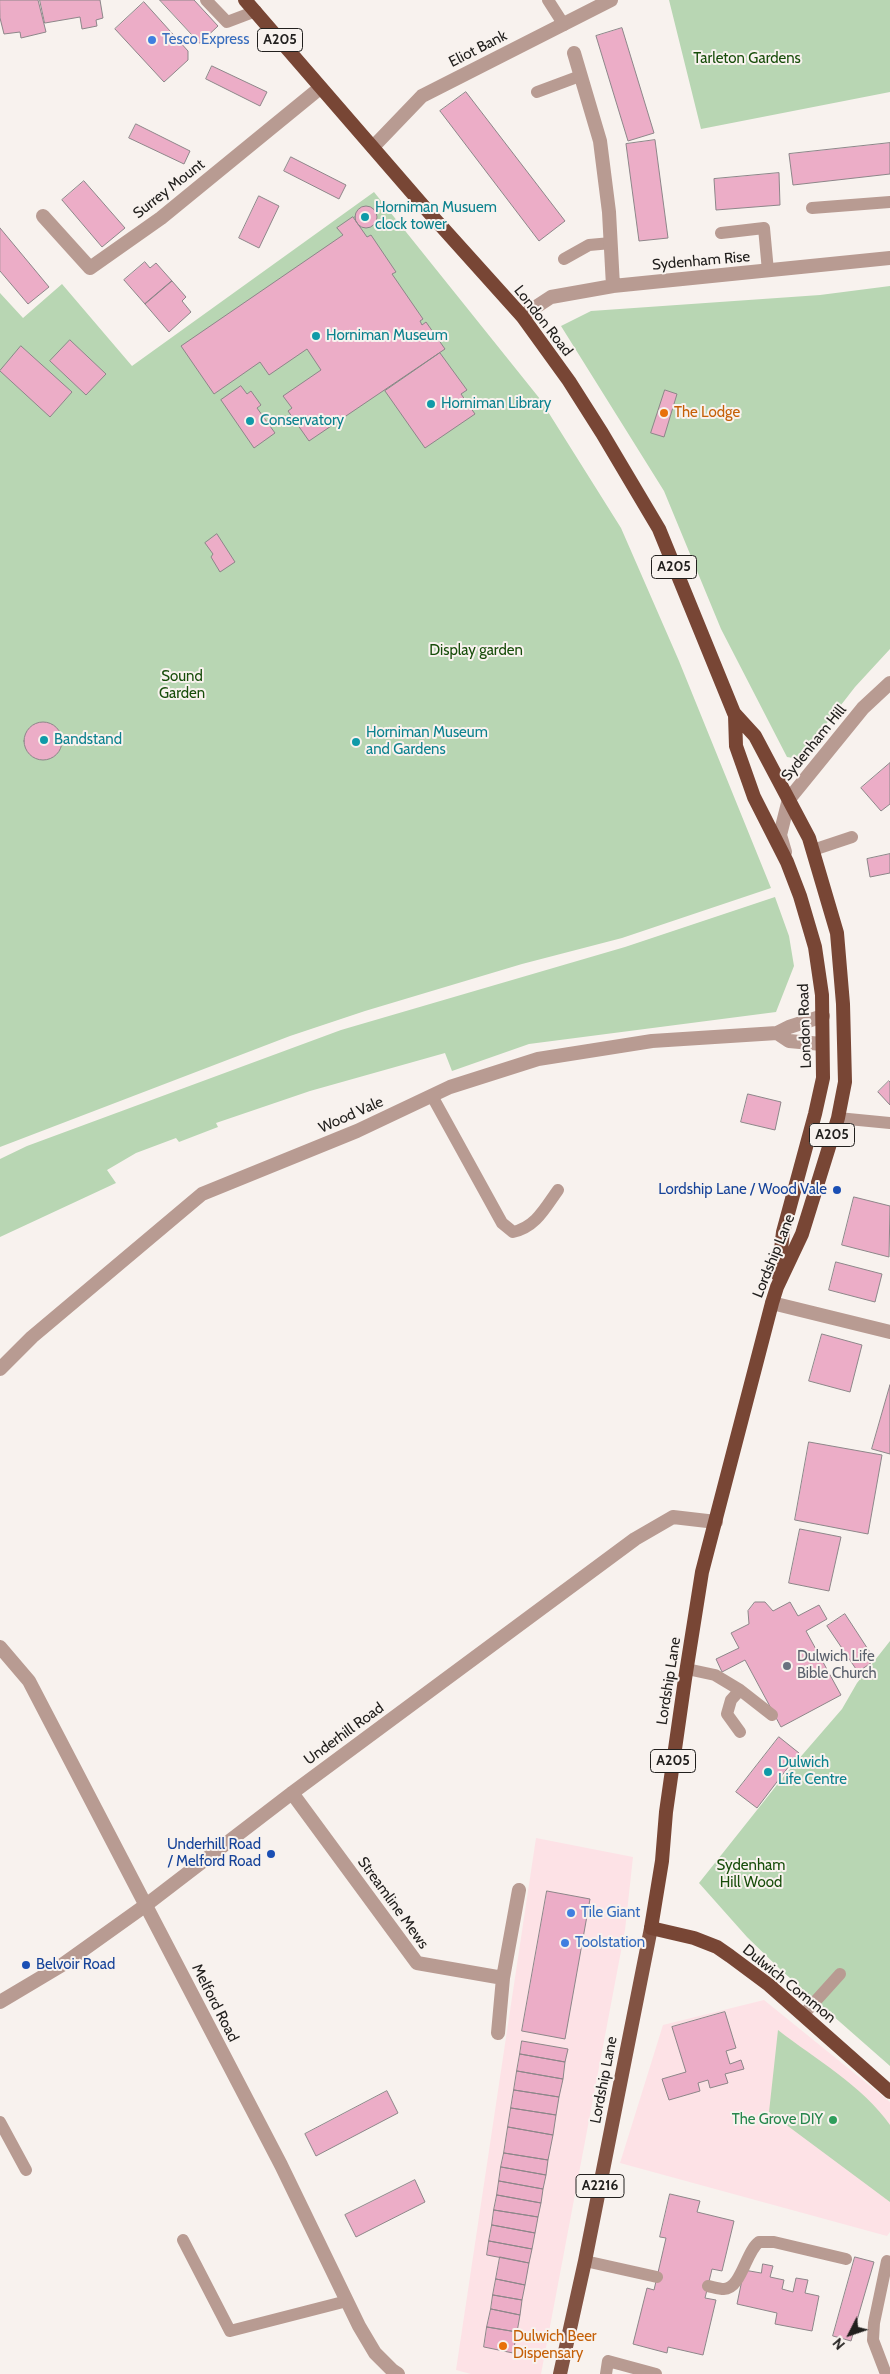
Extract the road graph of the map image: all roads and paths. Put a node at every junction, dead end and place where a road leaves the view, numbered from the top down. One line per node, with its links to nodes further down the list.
1 (206, 0): 5 (lane)
2 (245, 0): 5 (highway, London Road / A205)
3 (548, 0): 6 (lane)
4 (611, 0): 6 (street, Eliot Bank)
5 (256, 11): 9 (highway, London Road / A205)
6 (564, 24): 11 (street, Eliot Bank)
7 (574, 53): 8 (street)
8 (580, 76): 10 (lane); 16 (street)
9 (320, 88): 11 (highway, London Road / A205); 14 (street, Surrey Mount)
10 (537, 92)
11 (373, 147): 21 (highway, London Road / A205)
12 (890, 202): 13 (lane)
13 (812, 208)
14 (43, 216)
15 (721, 233): 19 (lane)
16 (611, 243): 18 (lane); 20 (street)
17 (890, 258): 19 (street, Sydenham Rise)
18 (564, 260)
19 (768, 271): 20 (street, Sydenham Rise)
20 (614, 286): 21 (street, Sydenham Rise)
21 (522, 316): 23 (highway, London Road / A205)
22 (890, 683): 24 (street, Sydenham Hill)
23 (735, 715): 24 (highway, London Road / A205); 27 (highway, London Road / A205)
24 (789, 799): 26 (highway, London Road / A205); 27 (street, Sydenham Hill)
25 (852, 837): 26 (lane)
26 (813, 850): 30 (highway, London Road / A205)
27 (787, 862): 28 (highway, London Road / A205)
28 (823, 1016): 29 (street, Wood Vale); 31 (highway, London Road / A205)
29 (777, 1033): 31 (street, Wood Vale); 32 (street, Wood Vale)
30 (845, 1034): 33 (highway, Lordship Lane / A205)
31 (822, 1044): 36 (highway, London Road / A205)
32 (432, 1096): 35 (lane); 39 (street, Wood Vale)
33 (838, 1118): 34 (lane); 36 (highway, Lordship Lane / A205)
34 (890, 1123)
35 (558, 1190)
36 (777, 1286): 37 (highway, Lordship Lane / A205)
37 (772, 1303): 38 (street); 40 (highway, Lordship Lane / A205)
38 (890, 1332)
39 (0, 1369)
40 (716, 1522): 42 (highway, Lordship Lane / A205); 46 (street, Underhill Road)
41 (0, 1647): 48 (street, Melford Road)
42 (686, 1668): 43 (lane); 49 (highway, Lordship Lane / A205)
43 (740, 1690): 44 (lane); 45 (lane)
44 (772, 1715)
45 (740, 1732)
46 (292, 1793): 48 (street, Underhill Road); 51 (street, Streamline Mews)
47 (519, 1890): 51 (street)
48 (146, 1905): 52 (street, Underhill Road); 64 (street, Melford Road)
49 (651, 1928): 53 (highway, Dulwich Common); 60 (main road, Lordship Lane / A2216)
50 (840, 1974): 53 (lane)
51 (503, 1978): 54 (street)
52 (0, 2002)
53 (803, 2015): 55 (highway, Dulwich Common)
54 (498, 2034)
55 (890, 2092)
56 (0, 2122): 57 (lane)
57 (26, 2170)
58 (183, 2240): 64 (lane)
59 (846, 2259): 63 (lane)
60 (585, 2261): 62 (lane); 66 (main road, Lordship Lane / A2216)
61 (887, 2261): 69 (lane)
62 (657, 2277)
63 (708, 2286)
64 (347, 2301): 65 (street, Melford Road)
65 (398, 2374)
66 (560, 2374)
67 (606, 2374): 68 (lane)
68 (656, 2374)
69 (886, 2374)

